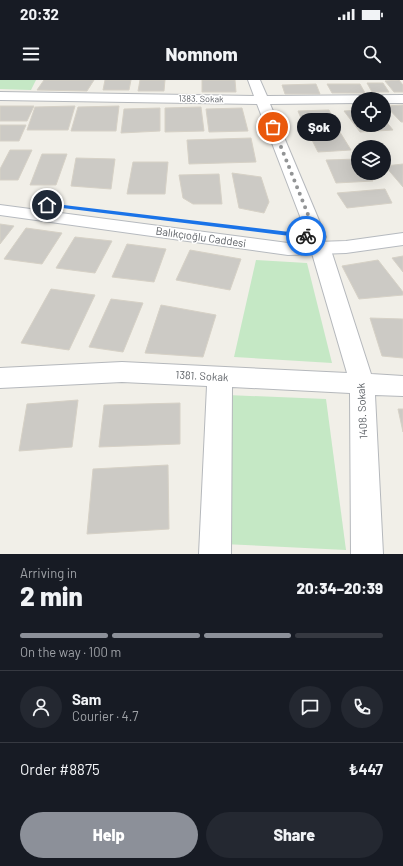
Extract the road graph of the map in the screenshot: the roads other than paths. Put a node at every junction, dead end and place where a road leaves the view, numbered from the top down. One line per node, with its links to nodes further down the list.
1 (254, 80): 4 (street, 1408. Sokak)
2 (0, 96): 4 (street, 1383. Sokak)
3 (403, 99): 4 (street, 1383. Sokak)
4 (262, 100): 9 (street, 1408. Sokak)
5 (0, 199): 9 (street, Balıkçıoğlu Caddesi)
6 (0, 210): 9 (street, Balıkçıoğlu Caddesi)
7 (403, 227): 9 (street, Balıkçıoğlu Caddesi)
8 (403, 239): 9 (street, Balıkçıoğlu Caddesi)
9 (319, 243): 12 (street, 1408. Sokak)
10 (220, 376): 11 (street, 1381. Sokak); 12 (street, 1381. Sokak); 14 (street)
11 (0, 378)
12 (362, 384): 13 (street, 1381. Sokak); 15 (street, 1408. Sokak)
13 (403, 386)
14 (215, 554)
15 (367, 554)

